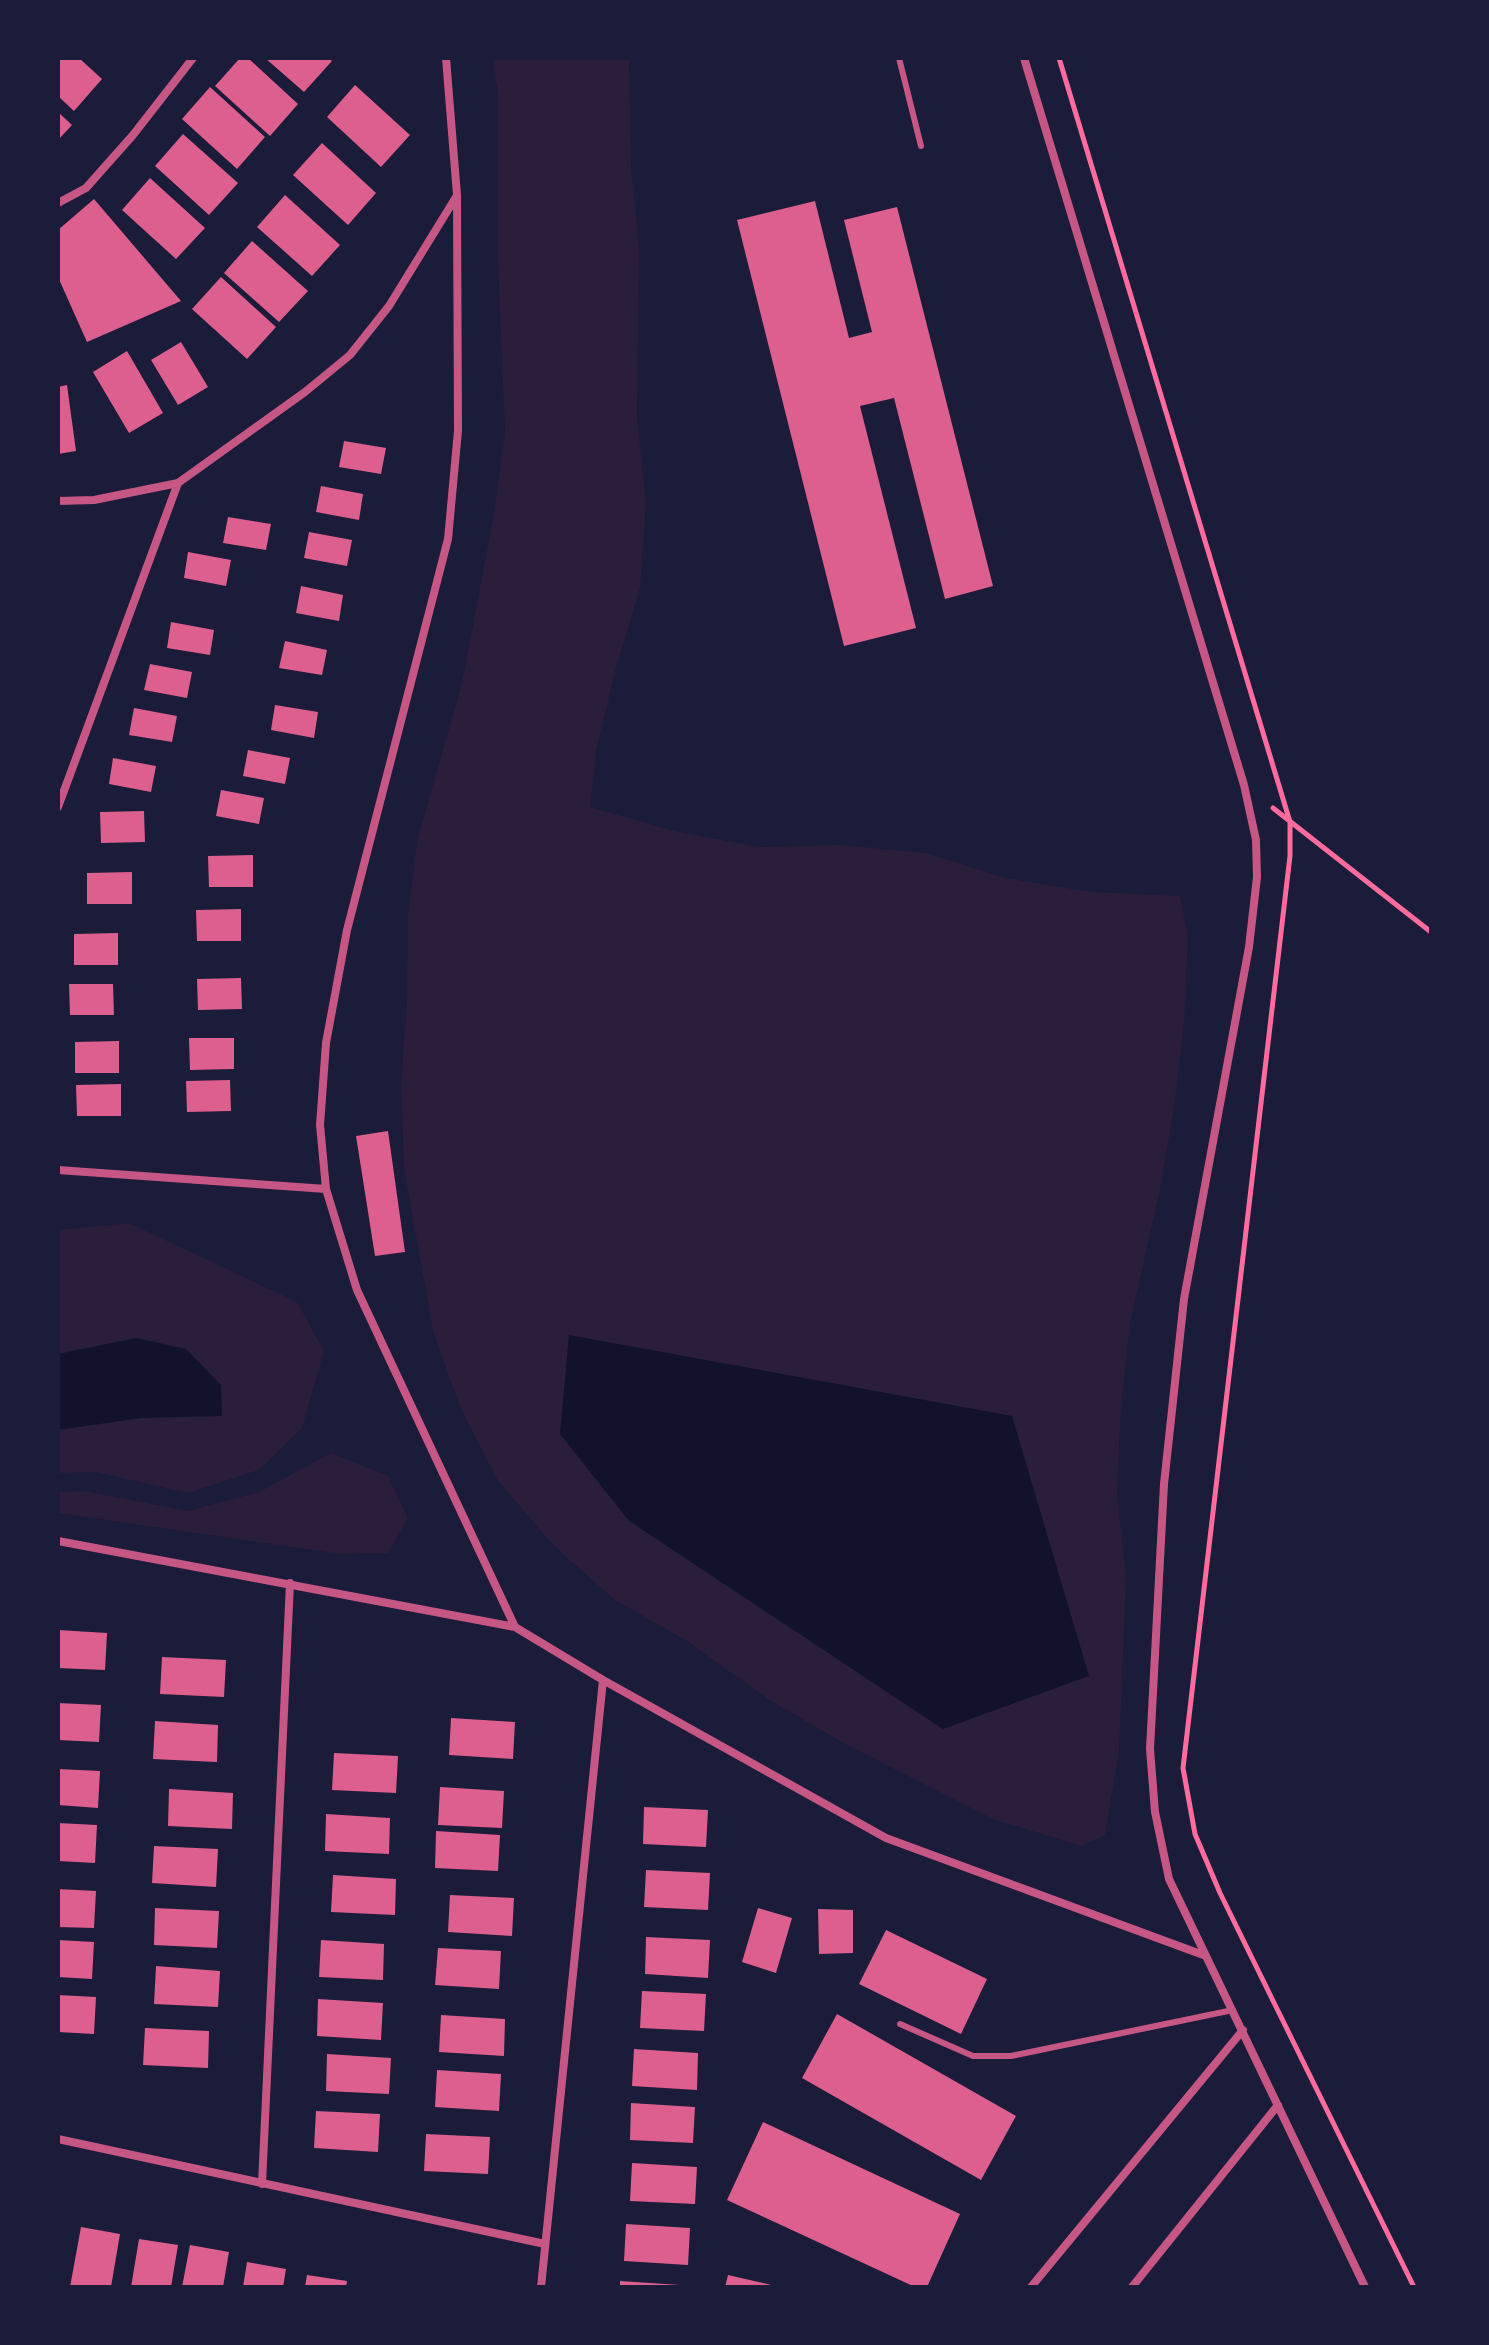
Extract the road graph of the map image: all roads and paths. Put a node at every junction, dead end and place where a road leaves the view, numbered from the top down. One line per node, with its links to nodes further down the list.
1 (193, 58): 7 (street)
2 (446, 58): 6 (street)
3 (899, 58): 5 (lane)
4 (1024, 58): 10 (street)
5 (921, 146)
6 (457, 195): 8 (street); 14 (street)
7 (58, 203)
8 (178, 483): 9 (street); 11 (street)
9 (58, 501)
10 (1244, 785): 12 (path); 19 (street)
11 (58, 807)
12 (1431, 932)
13 (58, 1170): 14 (street)
14 (326, 1189): 17 (street)
15 (58, 1541): 16 (street)
16 (290, 1583): 17 (street); 25 (street)
17 (515, 1627): 18 (street)
18 (603, 1680): 19 (street); 26 (street)
19 (1207, 1956): 20 (street)
20 (1233, 2010): 21 (lane); 22 (street)
21 (900, 2024)
22 (1243, 2030): 23 (street); 28 (street)
23 (1278, 2105): 29 (street); 30 (street)
24 (58, 2139): 25 (street)
25 (262, 2184): 26 (street)
26 (545, 2244): 27 (street)
27 (541, 2287)
28 (1031, 2287)
29 (1132, 2287)
30 (1365, 2287)

